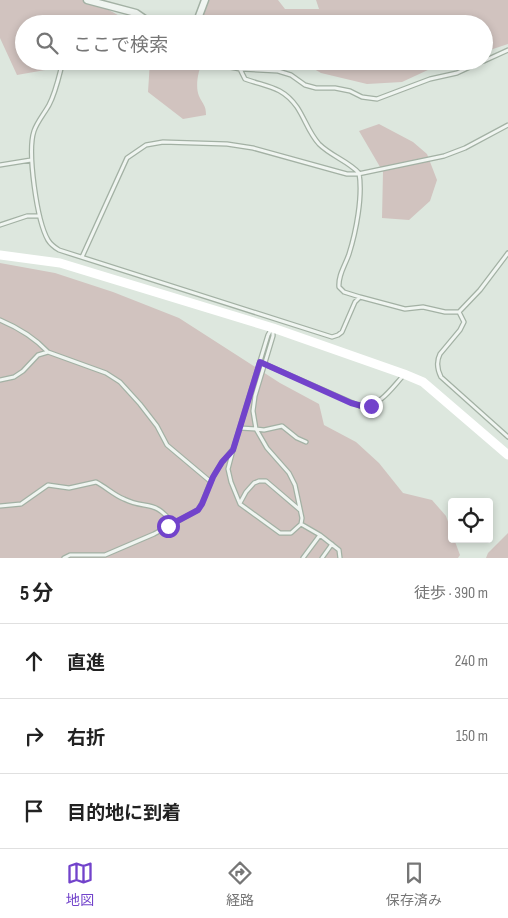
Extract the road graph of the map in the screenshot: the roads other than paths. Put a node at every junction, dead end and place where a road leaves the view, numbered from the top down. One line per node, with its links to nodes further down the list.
1 (87, 0): 3 (street)
2 (205, 0): 4 (street)
3 (139, 15)
4 (199, 15)
5 (508, 50): 6 (lane)
6 (493, 57)
7 (61, 70): 12 (lane)
8 (240, 70): 14 (lane)
9 (259, 70): 10 (lane)
10 (464, 70)
11 (508, 125): 14 (lane)
12 (31, 160): 13 (lane); 15 (lane)
13 (0, 165)
14 (360, 173): 19 (lane); 20 (lane)
15 (39, 216): 16 (lane); 19 (lane)
16 (0, 225)
17 (508, 253): 21 (lane)
18 (0, 255): 23 (street)
19 (82, 257): 20 (lane)
20 (360, 297): 21 (lane)
21 (460, 312): 31 (lane)
22 (0, 320): 24 (lane)
23 (273, 328): 25 (lane); 26 (lane); 27 (street)
24 (48, 352): 28 (lane); 35 (lane)
25 (260, 362): 26 (lane); 29 (lane)
26 (266, 364): 27 (lane); 30 (lane)
27 (404, 374): 34 (street)
28 (0, 380)
29 (240, 428): 30 (lane); 33 (lane)
30 (256, 429): 32 (lane); 38 (lane)
31 (508, 437)
32 (306, 442)
33 (233, 450): 35 (lane); 36 (lane)
34 (508, 455)
35 (211, 482): 39 (lane)
36 (240, 504): 38 (lane); 40 (lane)
37 (0, 506): 39 (lane)
38 (300, 510): 40 (lane)
39 (172, 523): 43 (lane)
40 (301, 524): 41 (lane)
41 (320, 535): 42 (lane); 44 (lane)
42 (332, 544): 45 (lane); 46 (lane)
43 (64, 558)
44 (303, 558)
45 (322, 558)
46 (340, 558)

